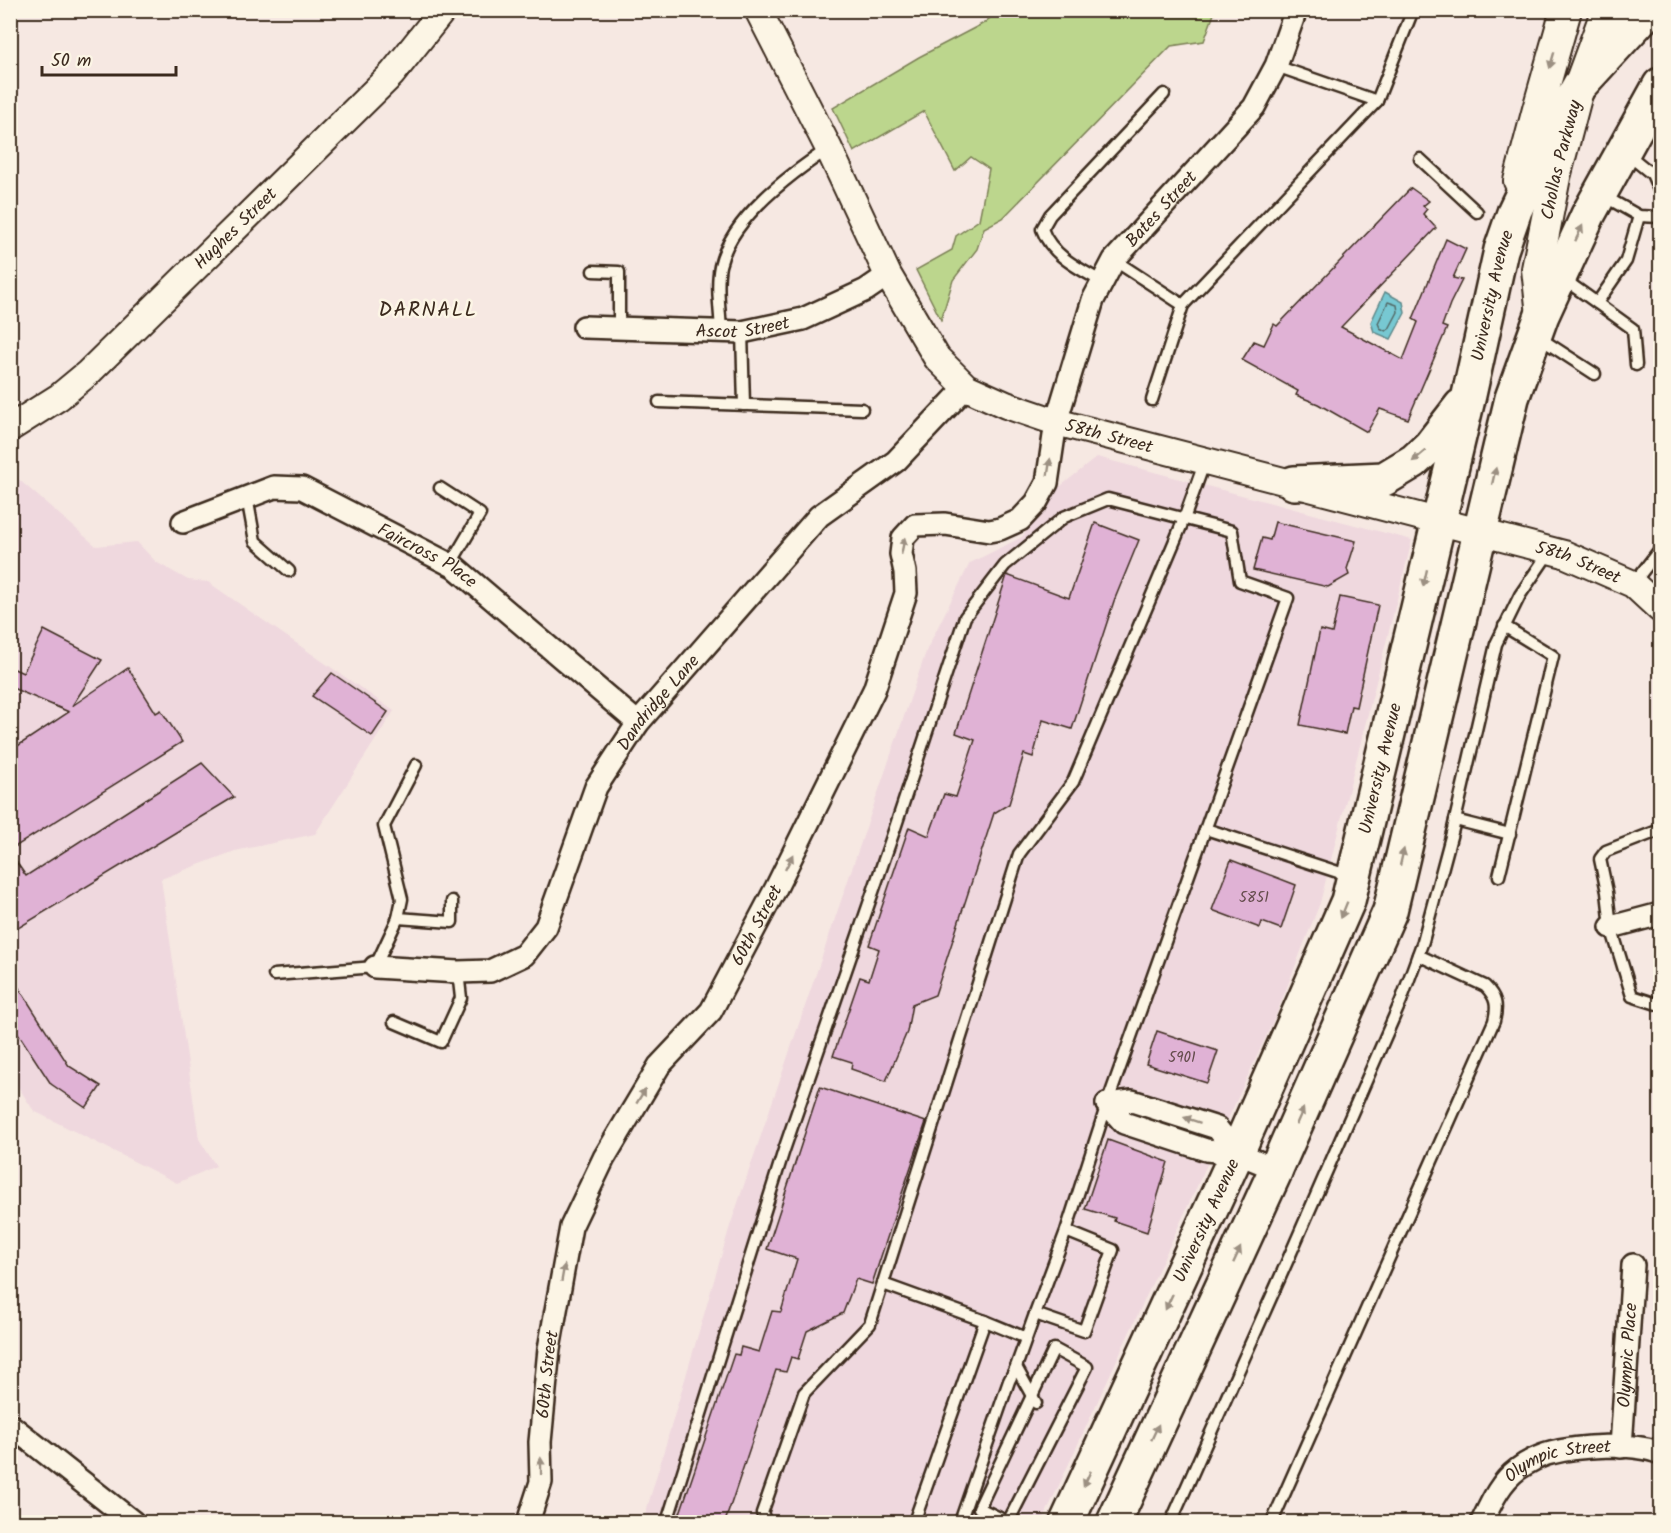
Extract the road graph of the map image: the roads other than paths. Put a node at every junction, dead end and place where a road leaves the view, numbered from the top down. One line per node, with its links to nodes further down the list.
1 (444, 10): 42 (street, Hughes Street)
2 (758, 10): 13 (street, 58th Street)
3 (1296, 10): 8 (street, Bates Street)
4 (1413, 10): 12 (lane)
5 (1566, 10): 21 (main road, Chollas Parkway, one-way to 21)
6 (1607, 10): 10 (main road, Chollas Parkway)
7 (1649, 10): 10 (main road, University Avenue)
8 (1276, 66): 12 (lane); 22 (street, Bates Street)
9 (1660, 85): 14 (main road)
10 (1579, 86): 21 (main road, University Avenue); 29 (main road, Chollas Parkway)
11 (1164, 94): 26 (lane)
12 (1377, 101): 28 (lane)
13 (829, 149): 24 (street, 58th Street); 32 (lane)
14 (1623, 150): 16 (lane); 17 (main road)
15 (1420, 159): 18 (lane)
16 (1660, 192)
17 (1600, 194): 19 (lane); 25 (main road, one-way to 17)
18 (1477, 212)
19 (1639, 216): 20 (lane); 27 (lane)
20 (1660, 217)
21 (1502, 250): 36 (main road, University Avenue)
22 (1114, 260): 26 (street, Bates Street); 28 (lane)
23 (593, 271): 31 (lane)
24 (888, 275): 32 (street, Ascot Street); 35 (street, 58th Street)
25 (1559, 277): 27 (lane); 29 (main road)
26 (1103, 282): 41 (street, Bates Street)
27 (1597, 303): 33 (lane)
28 (1183, 305): 37 (lane)
29 (1538, 325): 34 (lane); 50 (main road, one-way to 29)
30 (584, 327): 31 (street, Ascot Street)
31 (620, 327): 32 (street, Ascot Street)
32 (731, 331): 39 (lane)
33 (1636, 365)
34 (1595, 374)
35 (966, 387): 41 (street, 58th Street); 58 (street, Dandridge Lane)
36 (1469, 395): 44 (main road, one-way to 44); 48 (main road, University Avenue)
37 (1152, 400)
38 (659, 402): 39 (lane)
39 (744, 405): 40 (lane)
40 (862, 409)
41 (1056, 422): 43 (street, 58th Street); 92 (street, 60th Street, one-way to 41)
42 (13, 423)
43 (1205, 460): 44 (street, 58th Street); 47 (lane)
44 (1294, 483): 48 (street, 58th Street)
45 (440, 488): 53 (lane)
46 (247, 497): 49 (street, Faircross Place); 53 (street, Faircross Place); 54 (lane)
47 (1184, 519): 61 (lane); 81 (lane); 93 (lane)
48 (1438, 521): 50 (street, 58th Street); 65 (main road, University Avenue, one-way to 65)
49 (183, 522)
50 (1480, 532): 52 (street, 58th Street); 78 (main road, one-way to 50)
51 (1660, 549): 55 (lane)
52 (1550, 551): 55 (street, 58th Street); 57 (lane)
53 (450, 565): 58 (street, Faircross Place)
54 (289, 571)
55 (1633, 584): 56 (street, 58th Street)
56 (1660, 609)
57 (1504, 626): 60 (lane); 63 (lane)
58 (638, 723): 72 (street, Dandridge Lane)
59 (416, 765): 68 (lane)
60 (1455, 820): 63 (lane); 70 (lane)
61 (1206, 829): 65 (lane); 76 (lane)
62 (1660, 830): 69 (lane)
63 (1510, 834): 64 (lane)
64 (1499, 876)
65 (1353, 877): 77 (main road, University Avenue, one-way to 77)
66 (452, 901): 68 (lane)
67 (1660, 914): 69 (street)
68 (398, 918): 71 (lane)
69 (1611, 927): 74 (lane)
70 (1418, 955): 100 (lane); 101 (lane)
71 (375, 967): 72 (street, Dandridge Lane); 73 (lane)
72 (458, 972): 75 (lane)
73 (274, 975)
74 (1660, 1005)
75 (394, 1022)
76 (1107, 1104): 77 (street); 79 (lane)
77 (1237, 1153): 78 (street); 98 (main road, University Avenue, one-way to 98)
78 (1276, 1170): 99 (main road, one-way to 78)
79 (1066, 1231): 82 (lane); 82 (lane)
80 (1633, 1265): 88 (street, Olympic Place)
81 (883, 1284): 83 (lane); 94 (lane)
82 (1035, 1314): 84 (lane)
83 (985, 1322): 84 (lane); 95 (lane)
84 (1026, 1338): 85 (lane)
85 (1016, 1367): 86 (lane); 96 (lane)
86 (1034, 1399): 90 (lane); 97 (lane)
87 (10, 1425): 91 (street)
88 (1621, 1447): 89 (street, Olympic Street); 102 (street, Olympic Street)
89 (1660, 1453)
90 (993, 1519): 97 (lane)
91 (133, 1522)
92 (528, 1522)
93 (667, 1522)
94 (766, 1522)
95 (914, 1522)
96 (960, 1522)
97 (1008, 1522)
98 (1067, 1522)
99 (1114, 1522)
100 (1171, 1522)
101 (1272, 1522)
102 (1482, 1522)

